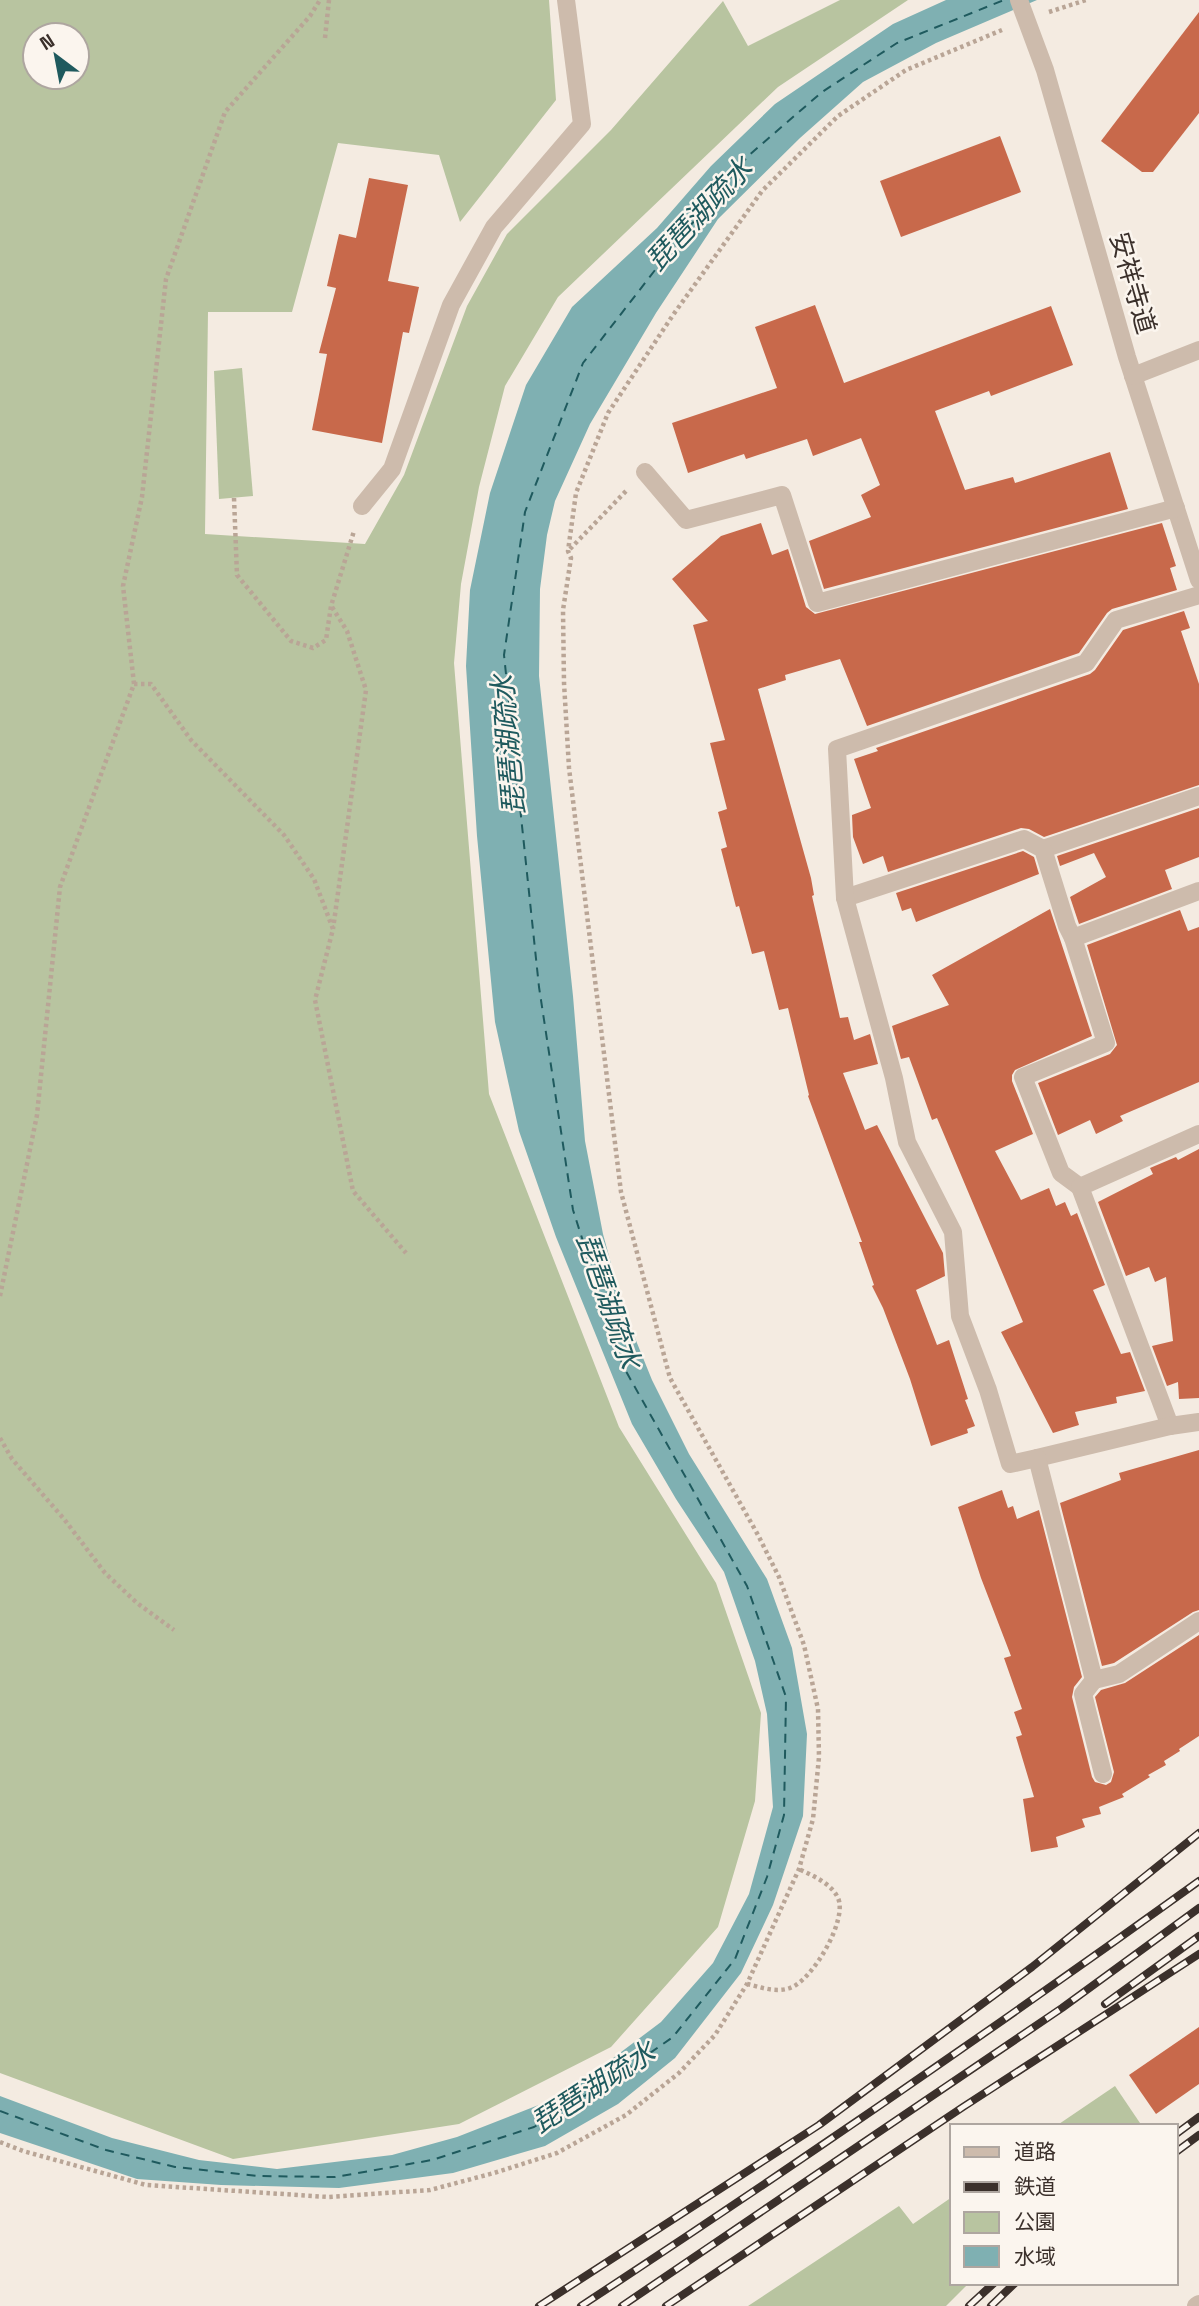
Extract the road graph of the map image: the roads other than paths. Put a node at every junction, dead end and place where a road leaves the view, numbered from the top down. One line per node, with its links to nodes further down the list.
1 (566, 0): 6 (street)
2 (1023, 11): 4 (street, 安祥寺道)
3 (1199, 351): 4 (street)
4 (1133, 376): 7 (street, 安祥寺道)
5 (645, 472): 7 (street)
6 (362, 506)
7 (1176, 508): 8 (street, 安祥寺道)
8 (1199, 580)
9 (1199, 595): 13 (street)
10 (1199, 796): 11 (street)
11 (1043, 849): 13 (street); 14 (street)
12 (1199, 891): 14 (street)
13 (845, 898): 19 (street)
14 (1073, 938): 16 (street)
15 (1199, 1134): 16 (street)
16 (1080, 1187): 18 (street)
17 (1199, 1422): 18 (street)
18 (1170, 1426): 19 (street)
19 (1037, 1458): 21 (street)
20 (1199, 1621): 21 (street)
21 (1094, 1680): 22 (street)
22 (1103, 1774)

